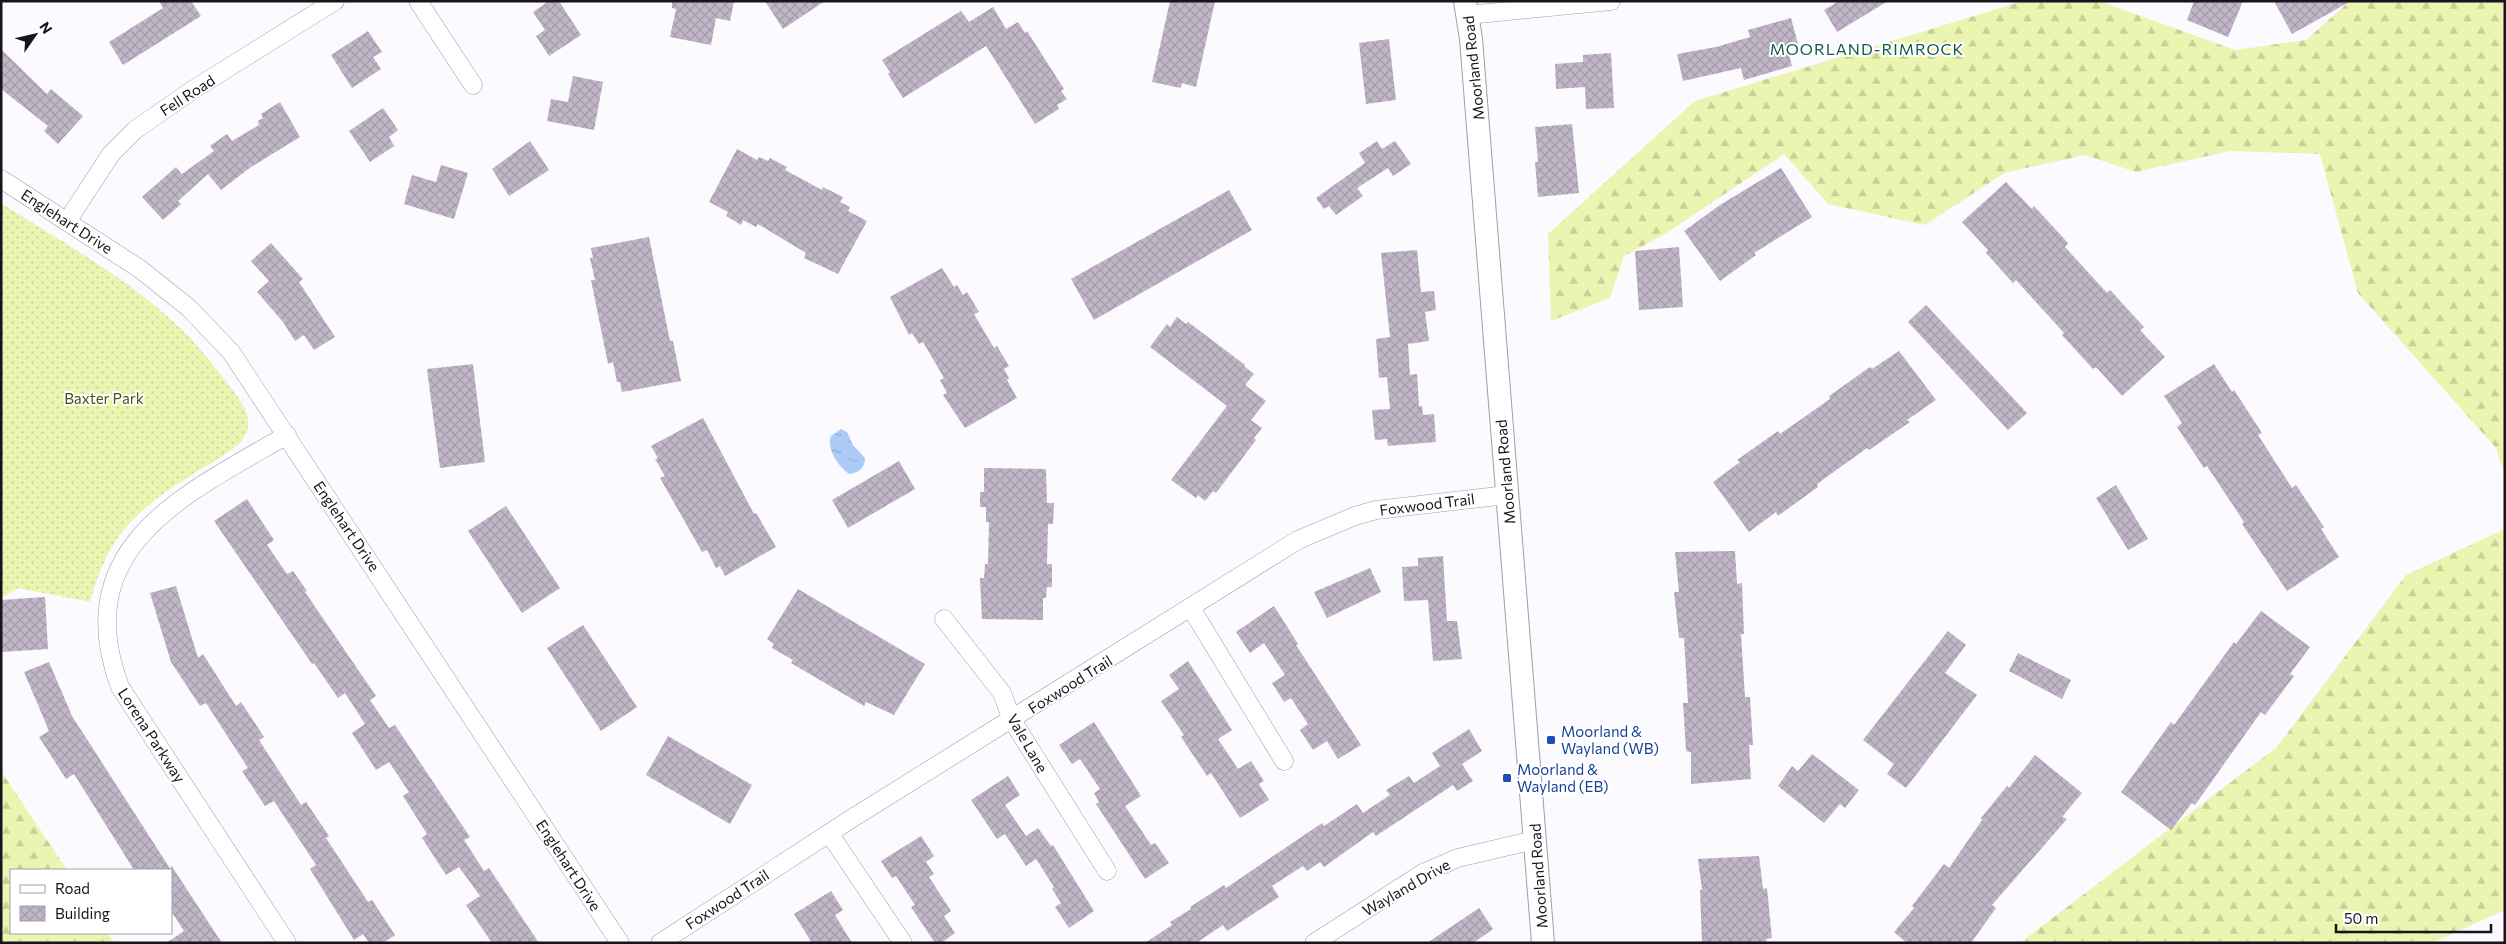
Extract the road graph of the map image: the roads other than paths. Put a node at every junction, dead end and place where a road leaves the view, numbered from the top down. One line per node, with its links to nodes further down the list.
1 (335, 1): 7 (street, Fell Road)
2 (418, 1): 5 (street)
3 (1611, 1): 4 (street)
4 (1466, 8): 9 (street, Moorland Road)
5 (473, 85)
6 (1, 179): 7 (street, Englehart Drive)
7 (68, 220): 8 (street, Englehart Drive)
8 (287, 435): 17 (street, Lorena Parkway); 18 (street, Englehart Drive)
9 (1507, 495): 10 (street, Foxwood Trail); 15 (street, Moorland Road)
10 (1191, 608): 12 (street, Foxwood Trail); 13 (street)
11 (944, 619): 12 (street, Vale Lane)
12 (1012, 720): 14 (street, Foxwood Trail); 16 (street, Vale Lane)
13 (1284, 761)
14 (829, 832): 19 (street, Foxwood Trail); 20 (street)
15 (1535, 840): 21 (street, Wayland Drive); 22 (street, Moorland Road)
16 (1107, 871)
17 (286, 943)
18 (620, 943)
19 (660, 943)
20 (903, 943)
21 (1314, 943)
22 (1543, 943)

